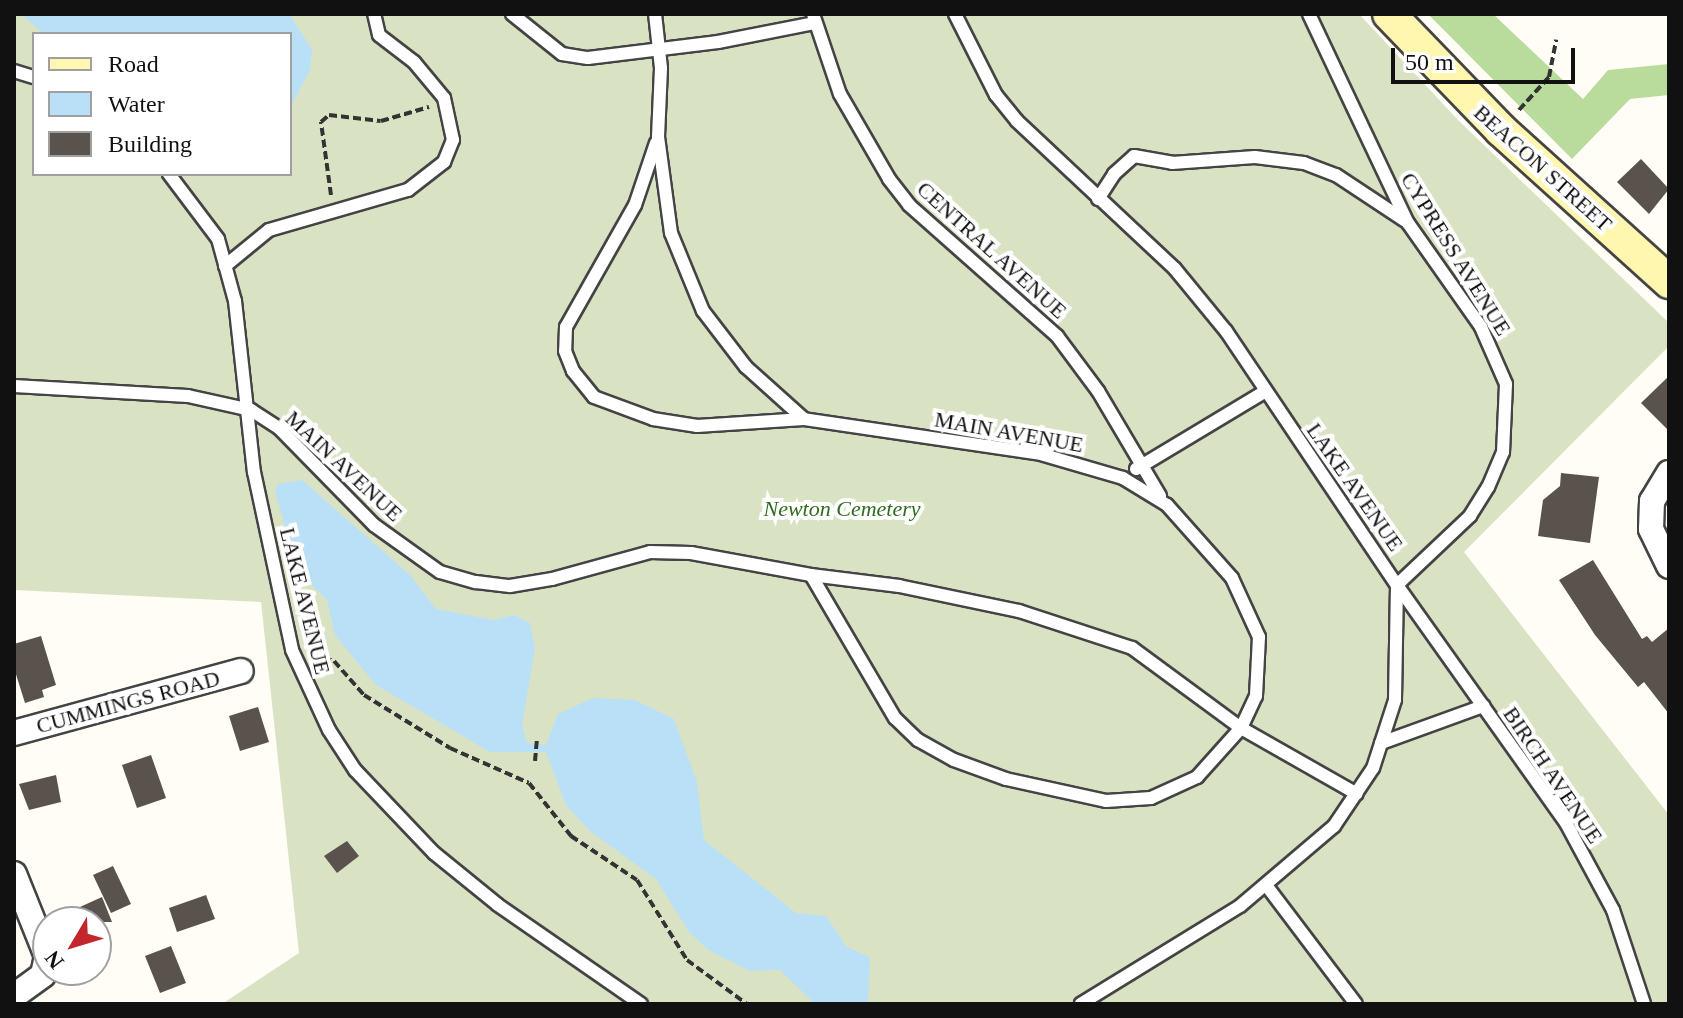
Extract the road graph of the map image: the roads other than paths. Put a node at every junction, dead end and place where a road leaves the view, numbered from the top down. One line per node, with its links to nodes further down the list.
1 (374, 14): 13 (lane)
2 (512, 14): 8 (lane)
3 (655, 14): 8 (lane)
4 (955, 14): 11 (lane, LAKE AVENUE)
5 (1309, 14): 12 (lane, CYPRESS AVENUE)
6 (1389, 14): 14 (main road, BEACON STREET)
7 (814, 18): 8 (lane); 19 (lane, CENTRAL AVENUE)
8 (659, 46): 9 (lane)
9 (658, 137): 18 (lane); 18 (lane, MAIN AVENUE)
10 (171, 176): 13 (lane, LAKE AVENUE)
11 (1098, 199): 12 (lane); 16 (lane, LAKE AVENUE)
12 (1408, 223): 25 (lane, CYPRESS AVENUE)
13 (225, 266): 17 (lane, LAKE AVENUE)
14 (1669, 282)
15 (14, 386): 17 (lane)
16 (1264, 392): 19 (lane); 25 (lane, LAKE AVENUE)
17 (251, 410): 24 (lane, MAIN AVENUE); 35 (lane, LAKE AVENUE)
18 (804, 419): 21 (lane, MAIN AVENUE)
19 (1141, 466): 21 (lane); 22 (lane, CENTRAL AVENUE)
20 (1669, 473): 23 (street)
21 (1123, 478): 22 (lane, MAIN AVENUE)
22 (1167, 505): 28 (lane, MAIN AVENUE)
23 (1669, 566)
24 (811, 575): 28 (lane); 28 (lane, MAIN AVENUE)
25 (1397, 585): 27 (lane, BIRCH AVENUE); 30 (lane, LAKE AVENUE)
26 (241, 671): 29 (street, CUMMINGS ROAD)
27 (1483, 706): 30 (lane); 38 (lane, BIRCH AVENUE)
28 (1241, 728): 31 (lane)
29 (14, 733)
30 (1381, 743): 31 (lane, LAKE AVENUE)
31 (1357, 794): 33 (lane, LAKE AVENUE)
32 (14, 874): 34 (street)
33 (1266, 885): 36 (lane, LAKE AVENUE); 37 (lane)
34 (14, 996)
35 (641, 1004)
36 (1081, 1004)
37 (1356, 1004)
38 (1644, 1004)

